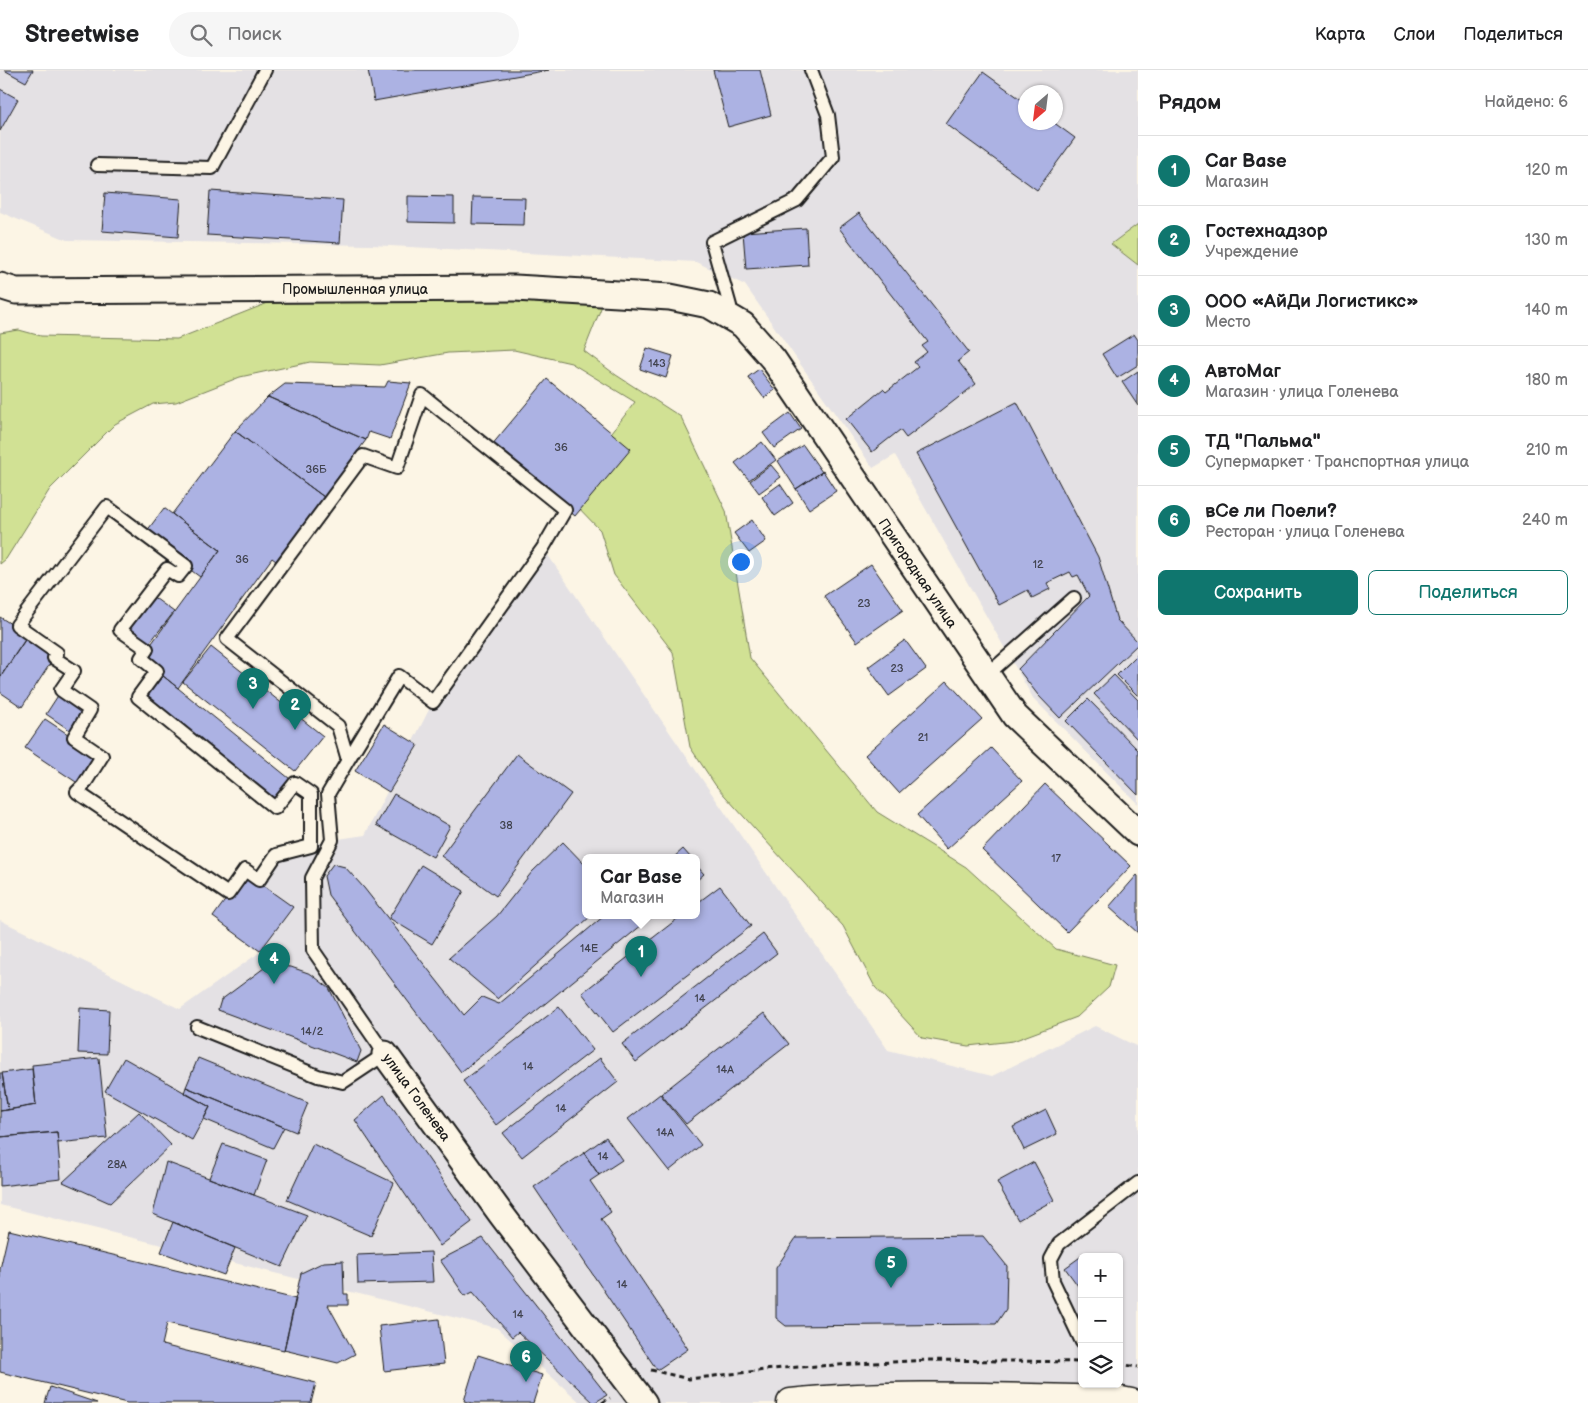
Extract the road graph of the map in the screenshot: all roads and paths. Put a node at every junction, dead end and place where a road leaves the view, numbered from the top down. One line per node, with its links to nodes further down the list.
1 (265, 70): 3 (lane)
2 (811, 70): 5 (lane)
3 (97, 165)
4 (0, 286): 5 (street, Промышленная улица)
5 (718, 310): 7 (street, Пригородная улица)
6 (1074, 598): 7 (lane)
7 (988, 675): 9 (street, Пригородная улица)
8 (348, 760): 8 (lane, улица Голенева); 12 (lane, улица Голенева)
9 (1138, 833)
10 (228, 894): 10 (lane)
11 (197, 1027): 12 (lane)
12 (385, 1054): 20 (street, улица Голенева)
13 (1138, 1183): 14 (lane)
14 (1078, 1334)
15 (1078, 1362): 18 (path)
16 (1123, 1365): 17 (path)
17 (1138, 1367)
18 (651, 1370)
19 (1118, 1396): 21 (main road)
20 (644, 1403)
21 (791, 1403)

